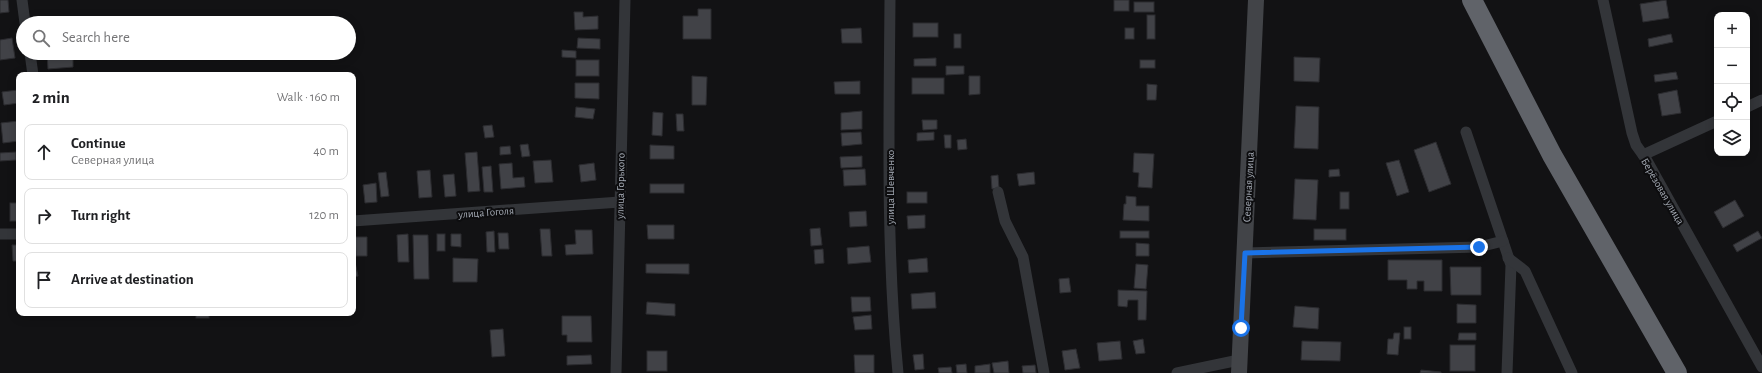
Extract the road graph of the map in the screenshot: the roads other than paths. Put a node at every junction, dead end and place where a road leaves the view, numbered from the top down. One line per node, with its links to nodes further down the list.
1 (22, 0): 7 (street)
2 (625, 0): 16 (street, улица Горького)
3 (890, 0): 26 (street, улица Шевченко)
4 (1256, 0): 21 (street, Северная улица)
5 (1472, 0): 31 (highway)
6 (1603, 0): 14 (street, Берёзовая улица)
7 (24, 16)
8 (31, 60): 9 (street)
9 (33, 72)
10 (1762, 100): 11 (street)
11 (1750, 106)
12 (1714, 122): 14 (street)
13 (1466, 132): 20 (street)
14 (1642, 155): 24 (street, Берёзовая улица)
15 (998, 192): 27 (street)
16 (620, 202): 17 (street, улица Гоголя); 25 (street, улица Горького)
17 (356, 221)
18 (0, 234): 19 (street)
19 (16, 234)
20 (1503, 241): 21 (street); 22 (street)
21 (1245, 253): 23 (street, Северная улица)
22 (1508, 258): 29 (street); 30 (street)
23 (1239, 366): 28 (street)
24 (1762, 367)
25 (616, 373)
26 (898, 373)
27 (1044, 373)
28 (1177, 373)
29 (1507, 373)
30 (1572, 373)
31 (1677, 373)

